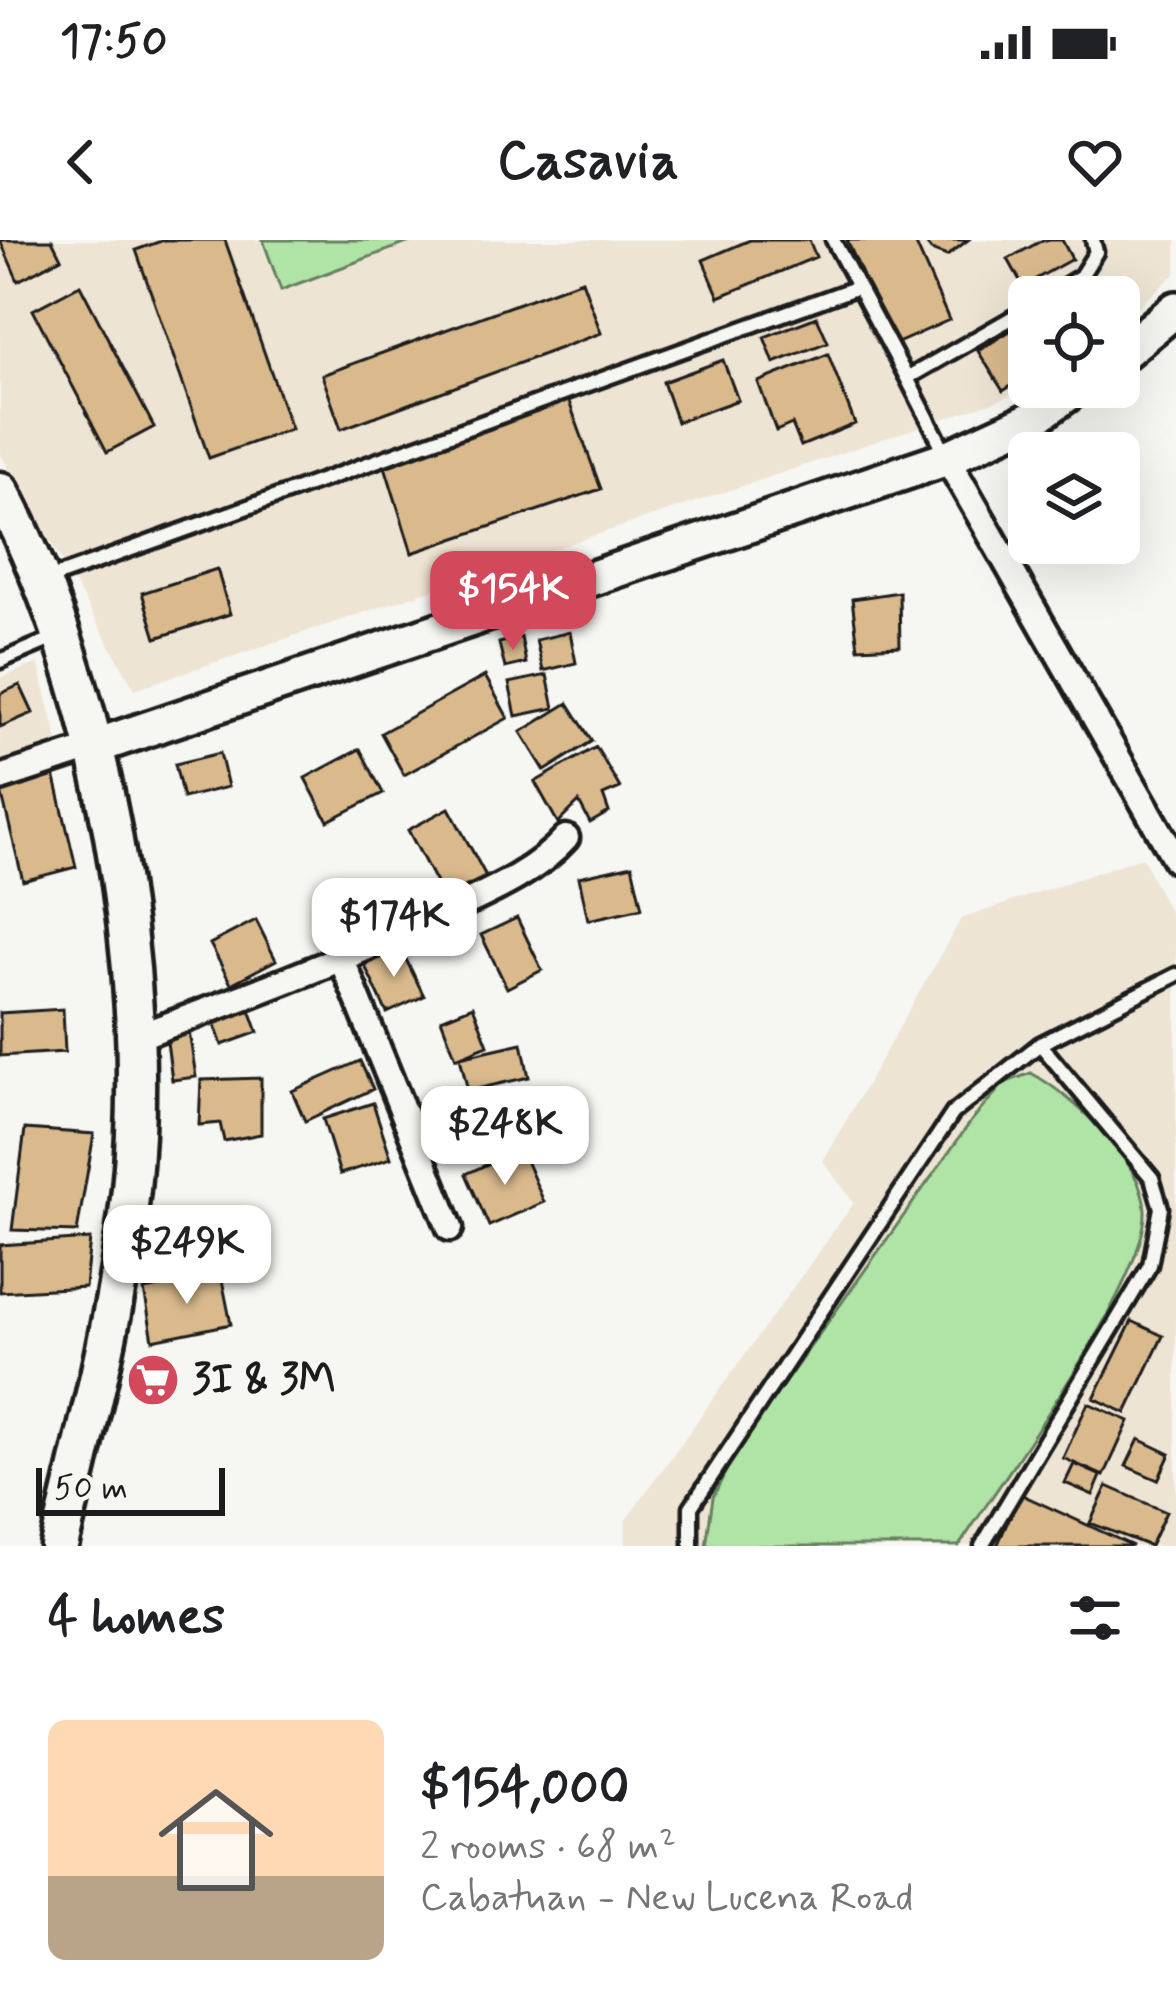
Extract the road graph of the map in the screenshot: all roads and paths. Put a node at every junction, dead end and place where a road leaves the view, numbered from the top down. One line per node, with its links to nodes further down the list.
1 (833, 240): 4 (lane)
2 (1093, 240): 3 (lane)
3 (1082, 276)
4 (855, 289): 8 (lane); 12 (lane)
5 (1176, 309): 7 (main road)
6 (1008, 320): 8 (lane)
7 (1140, 339)
8 (908, 379): 10 (lane)
9 (1048, 408): 10 (main road)
10 (947, 458): 15 (main road); 18 (street)
11 (0, 491): 12 (main road)
12 (41, 581): 13 (main road)
13 (61, 635): 14 (lane); 15 (main road)
14 (0, 661)
15 (92, 748): 16 (street); 21 (main road)
16 (0, 778)
17 (566, 838): 19 (street)
18 (1176, 860)
19 (342, 960): 21 (street); 23 (street)
20 (1176, 975): 22 (lane)
21 (137, 1037): 24 (main road)
22 (1040, 1044): 25 (lane); 26 (lane)
23 (450, 1228)
24 (59, 1546)
25 (691, 1546)
26 (982, 1546)

